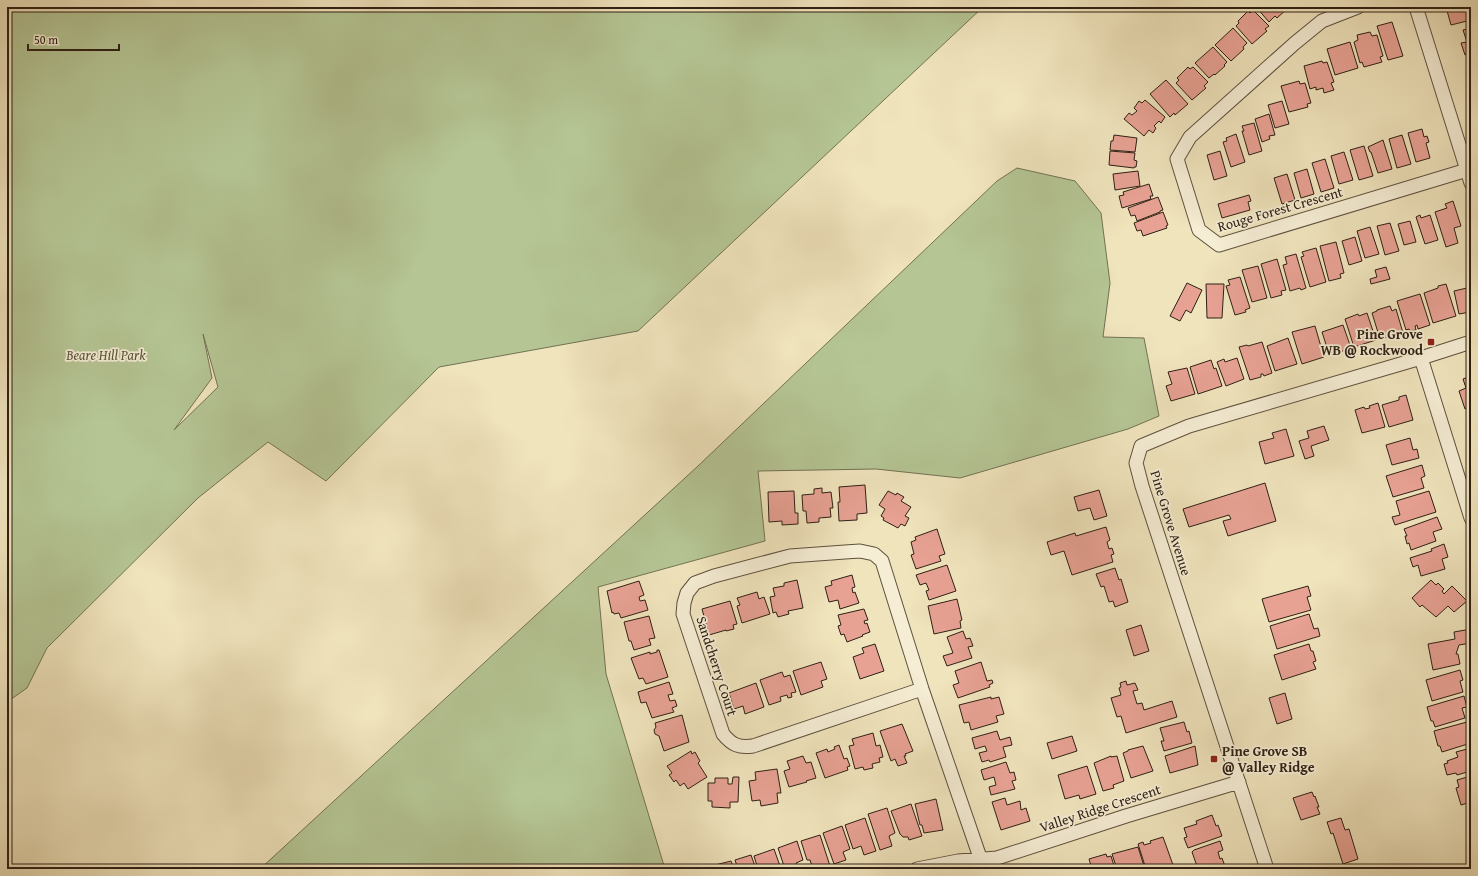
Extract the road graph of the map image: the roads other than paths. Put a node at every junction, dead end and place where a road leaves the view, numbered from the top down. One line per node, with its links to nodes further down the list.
1 (1358, 7): 3 (street, Rouge Forest Crescent)
2 (1416, 7): 3 (street)
3 (1467, 170): 4 (street)
4 (1471, 183)
5 (1471, 342): 6 (street, Pine Grove Avenue)
6 (1421, 358): 7 (street); 9 (street, Pine Grove Avenue)
7 (1471, 518)
8 (922, 690): 8 (street, Sandcherry Court); 10 (street, Sandcherry Court)
9 (1239, 782): 10 (street, Valley Ridge Crescent); 12 (street, Pine Grove Avenue)
10 (982, 864): 11 (street, Valley Ridge Crescent)
11 (918, 869)
12 (1268, 869)

